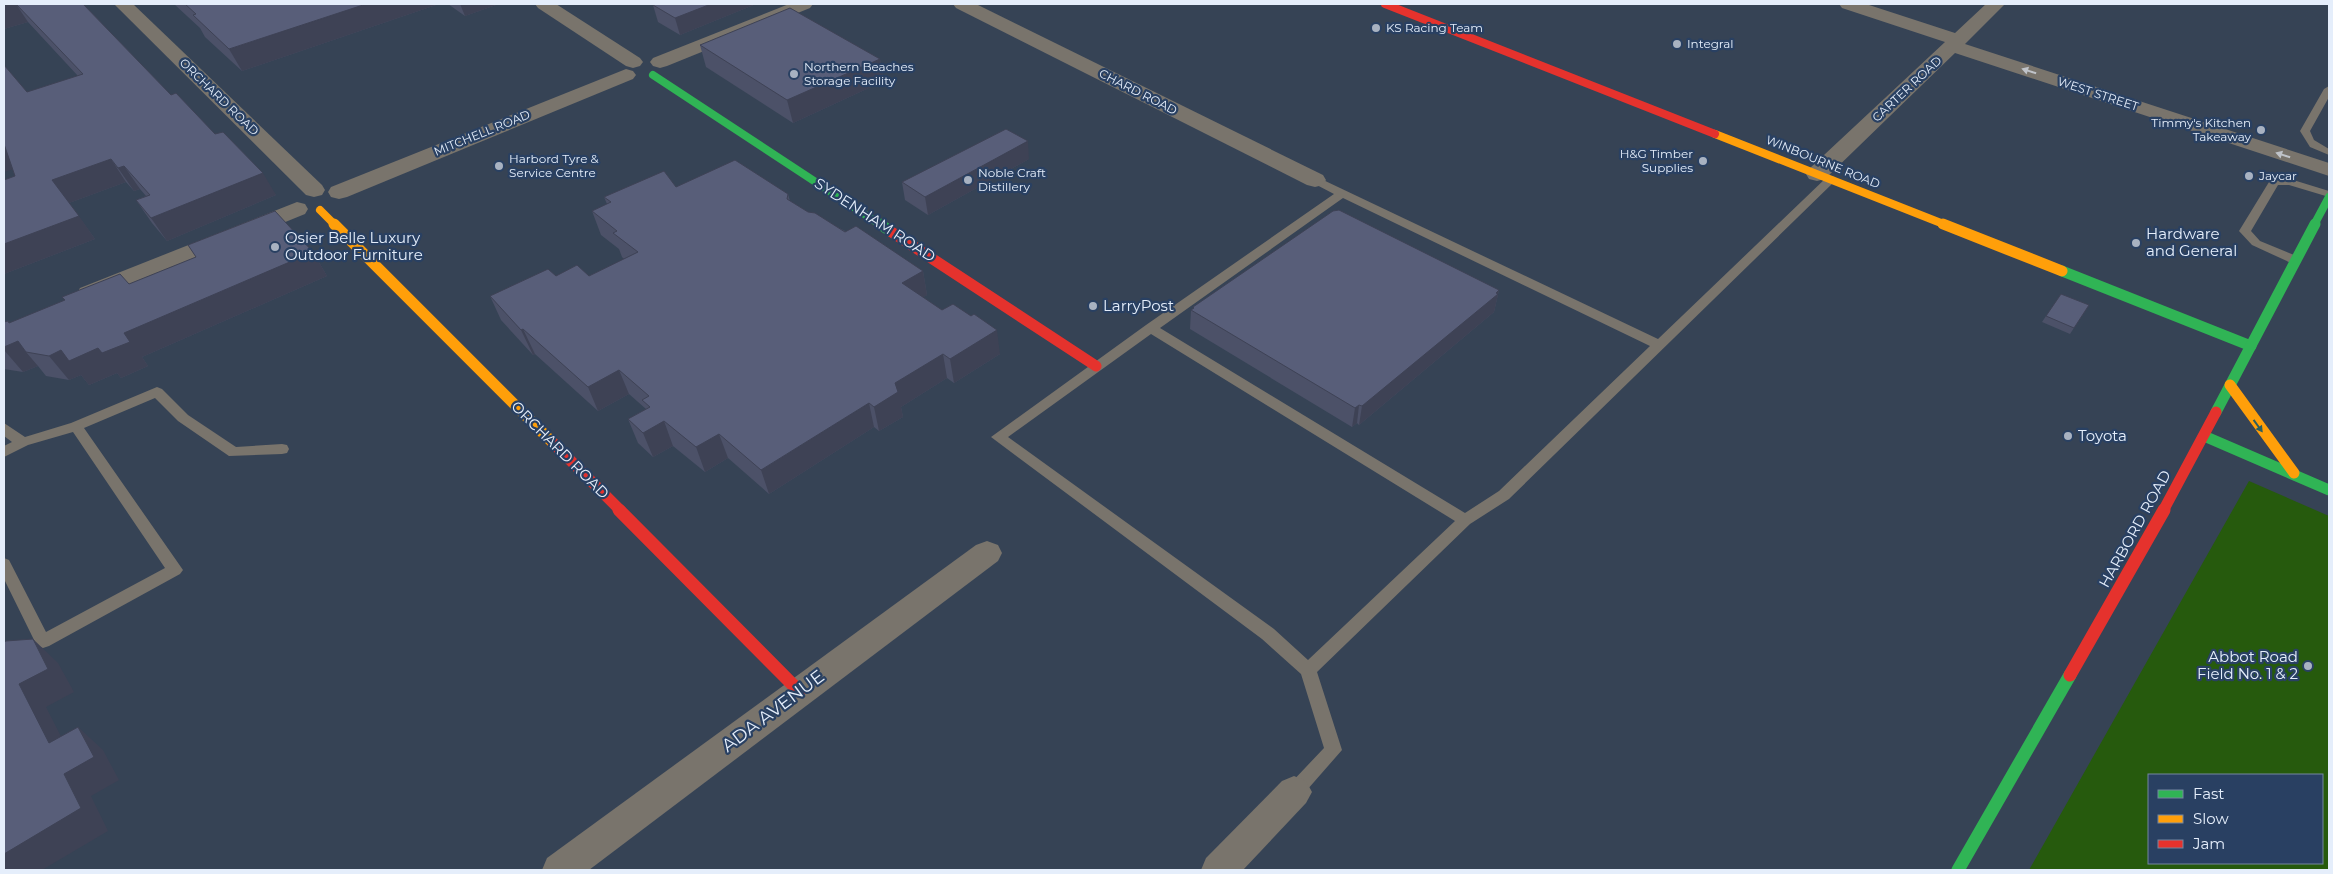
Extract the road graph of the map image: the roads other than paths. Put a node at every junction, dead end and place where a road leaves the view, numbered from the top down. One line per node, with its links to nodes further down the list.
1 (123, 4): 18 (street, ORCHARD ROAD)
2 (544, 4): 10 (street)
3 (804, 4): 9 (street)
4 (962, 4): 15 (street, CHARD ROAD)
5 (1385, 4): 14 (main road, WINBOURNE ROAD)
6 (1848, 4): 8 (street, WEST STREET)
7 (1996, 4): 8 (street, CARTER ROAD)
8 (1956, 43): 13 (street, WEST STREET, one-way to 8); 14 (street, CARTER ROAD)
9 (656, 68): 10 (street); 24 (main road, SYDENHAM ROAD)
10 (630, 69): 18 (street, MITCHELL ROAD)
11 (2329, 89): 12 (lane)
12 (2329, 152)
13 (2329, 170)
14 (1824, 177): 22 (lane); 23 (main road, WINBOURNE ROAD)
15 (1315, 180): 16 (lane)
16 (1341, 194): 21 (lane); 22 (lane)
17 (2329, 196): 19 (main road, HARBORD ROAD); 19 (lane)
18 (317, 200): 20 (street); 38 (main road, ORCHARD ROAD)
19 (2296, 260): 23 (main road, HARBORD ROAD)
20 (65, 302)
21 (1150, 328): 24 (lane); 34 (lane)
22 (1659, 345): 34 (lane)
23 (2251, 346): 25 (main road, HARBORD ROAD)
24 (1096, 366): 37 (lane)
25 (2230, 385): 28 (main road, HARBORD ROAD); 32 (main road, one-way to 32)
26 (76, 426): 29 (lane); 30 (lane); 36 (lane)
27 (4, 428): 29 (lane)
28 (2204, 436): 32 (main road); 42 (main road, HARBORD ROAD)
29 (23, 442): 31 (lane)
30 (282, 449)
31 (4, 452)
32 (2295, 475): 33 (main road)
33 (2329, 490)
34 (1465, 520): 37 (lane)
35 (987, 553): 38 (street, ADA AVENUE)
36 (4, 564)
37 (1308, 670): 39 (lane)
38 (799, 691): 40 (street, ADA AVENUE)
39 (1294, 792): 41 (street)
40 (560, 870)
41 (1219, 870)
42 (1958, 870)

